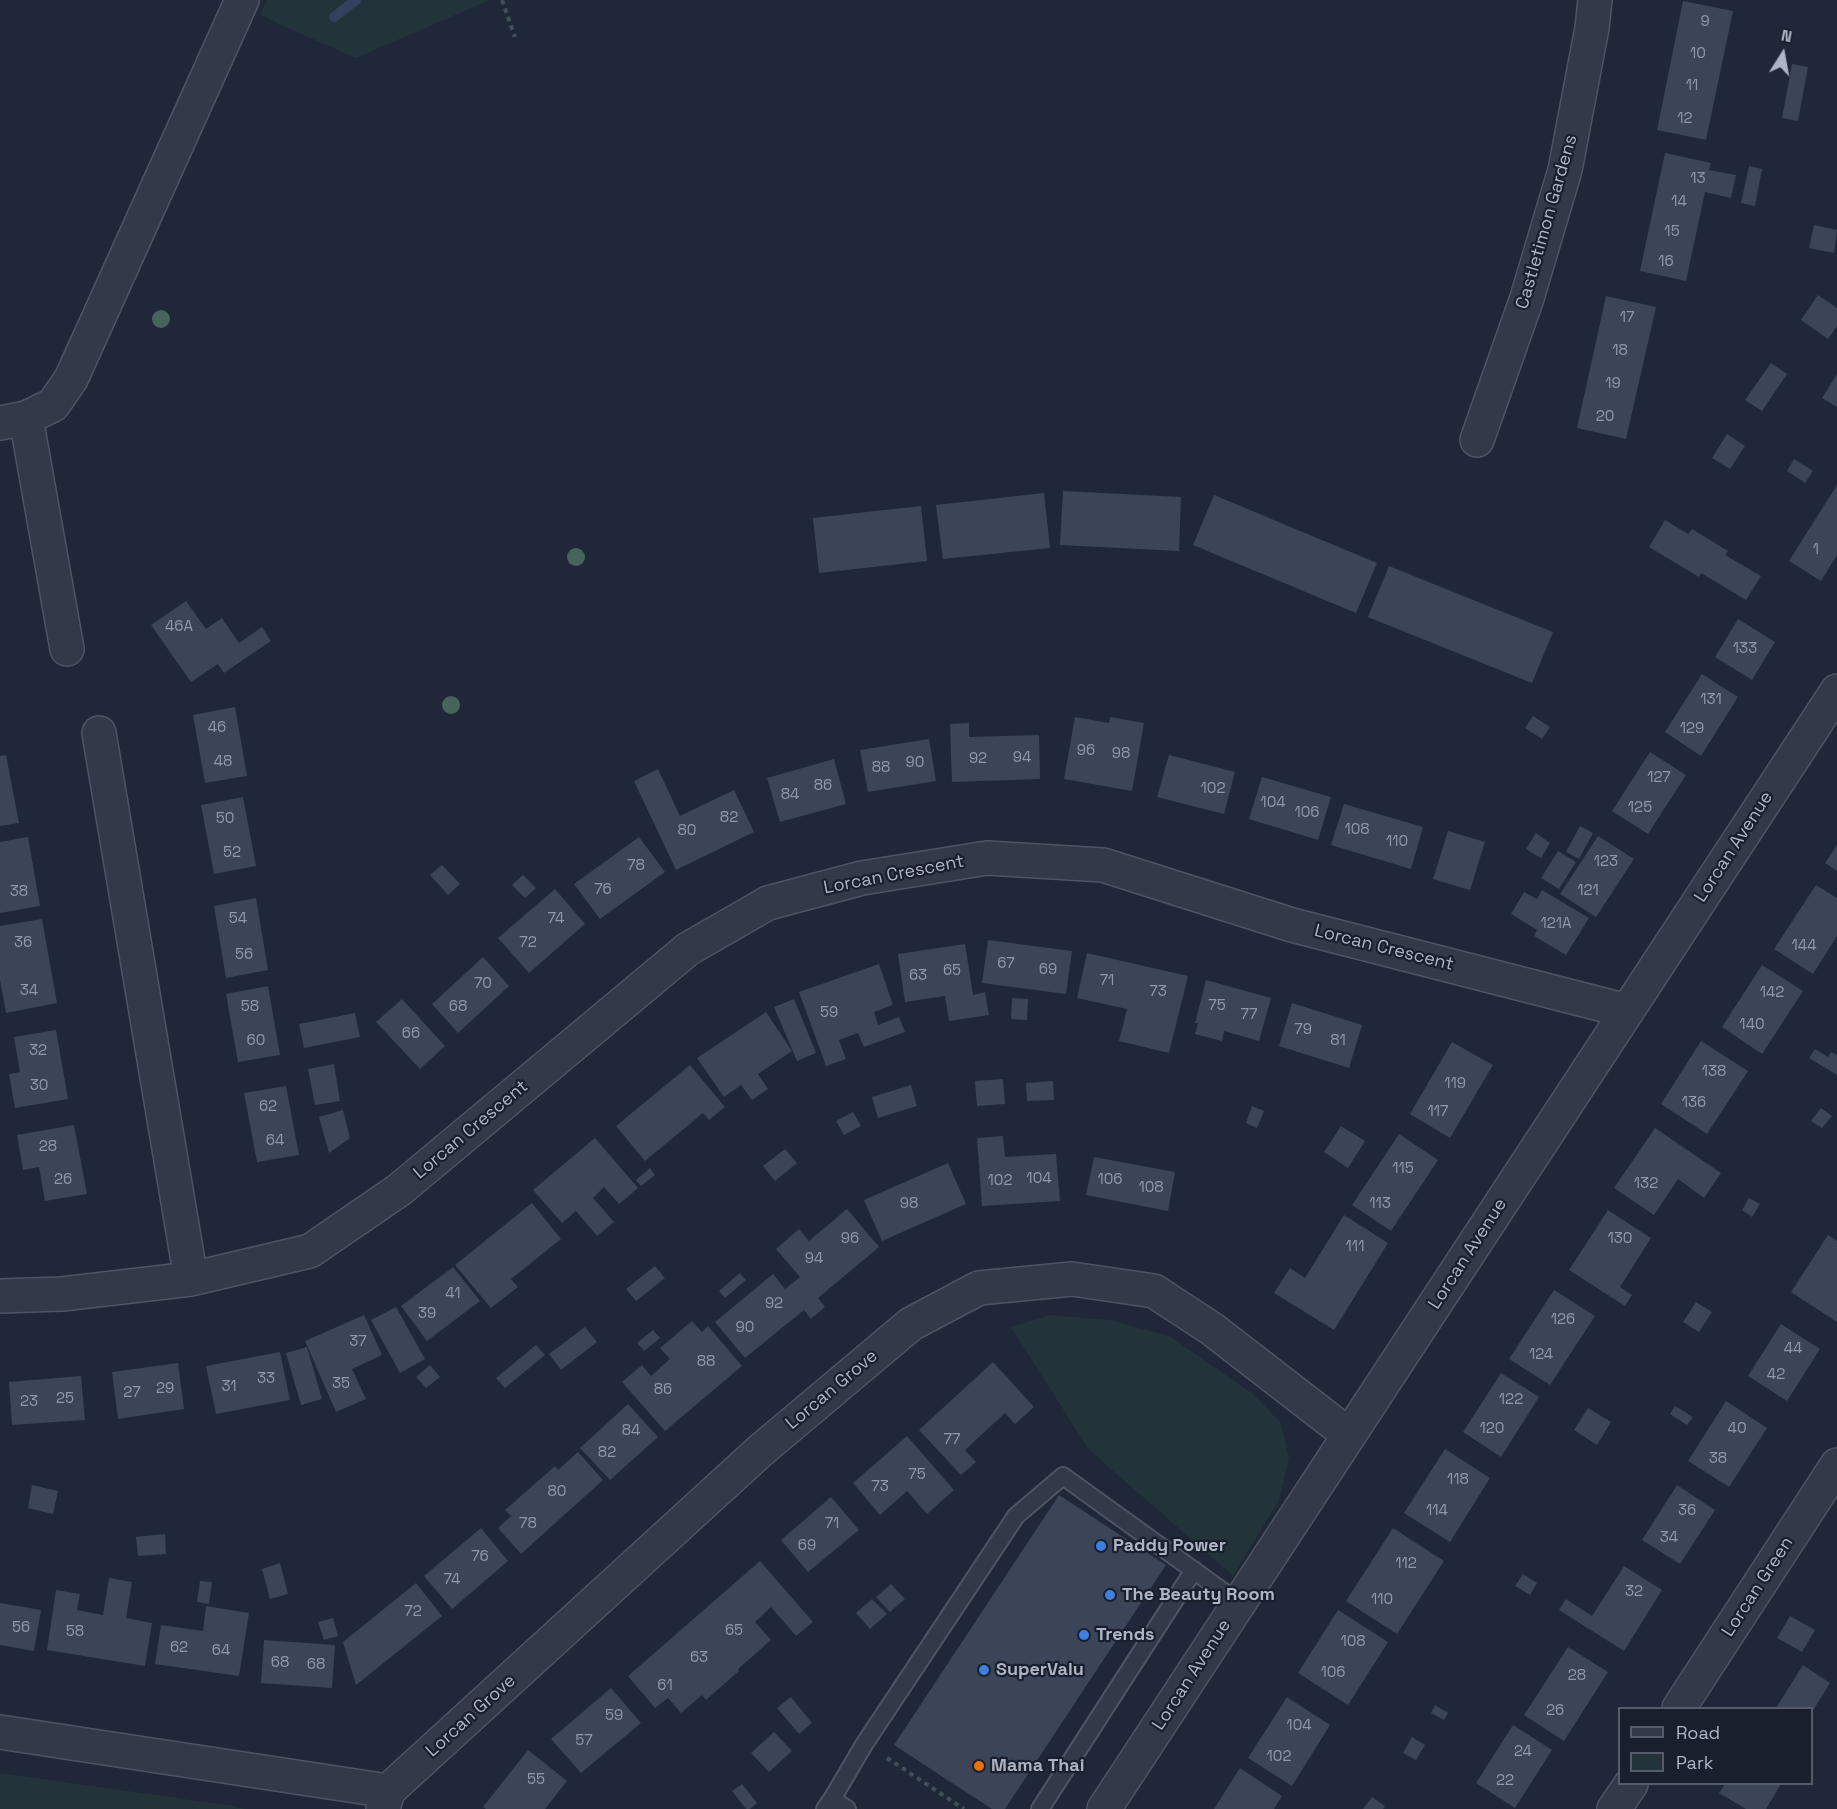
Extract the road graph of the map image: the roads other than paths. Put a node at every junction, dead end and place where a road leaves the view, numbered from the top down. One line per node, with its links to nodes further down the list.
1 (242, 0): 3 (street)
2 (1595, 0): 4 (street, Castletimon Gardens)
3 (13, 421): 5 (street)
4 (1477, 440)
5 (67, 649)
6 (1835, 697): 8 (street, Lorcan Avenue)
7 (99, 733): 9 (street)
8 (1627, 1011): 9 (street, Lorcan Crescent); 11 (street, Lorcan Avenue)
9 (192, 1280): 10 (street, Lorcan Crescent)
10 (0, 1296)
11 (1349, 1435): 14 (street, Lorcan Avenue); 18 (street, Lorcan Grove)
12 (1833, 1479): 15 (street, Lorcan Green)
13 (1194, 1570): 14 (lane); 19 (lane); 21 (lane)
14 (1239, 1603): 22 (street, Lorcan Avenue)
15 (1680, 1707)
16 (0, 1732): 18 (street, Lorcan Grove)
17 (1630, 1785): 23 (street)
18 (385, 1800)
19 (829, 1804): 20 (lane)
20 (847, 1809)
21 (1040, 1809)
22 (1104, 1809)
23 (1614, 1809)

